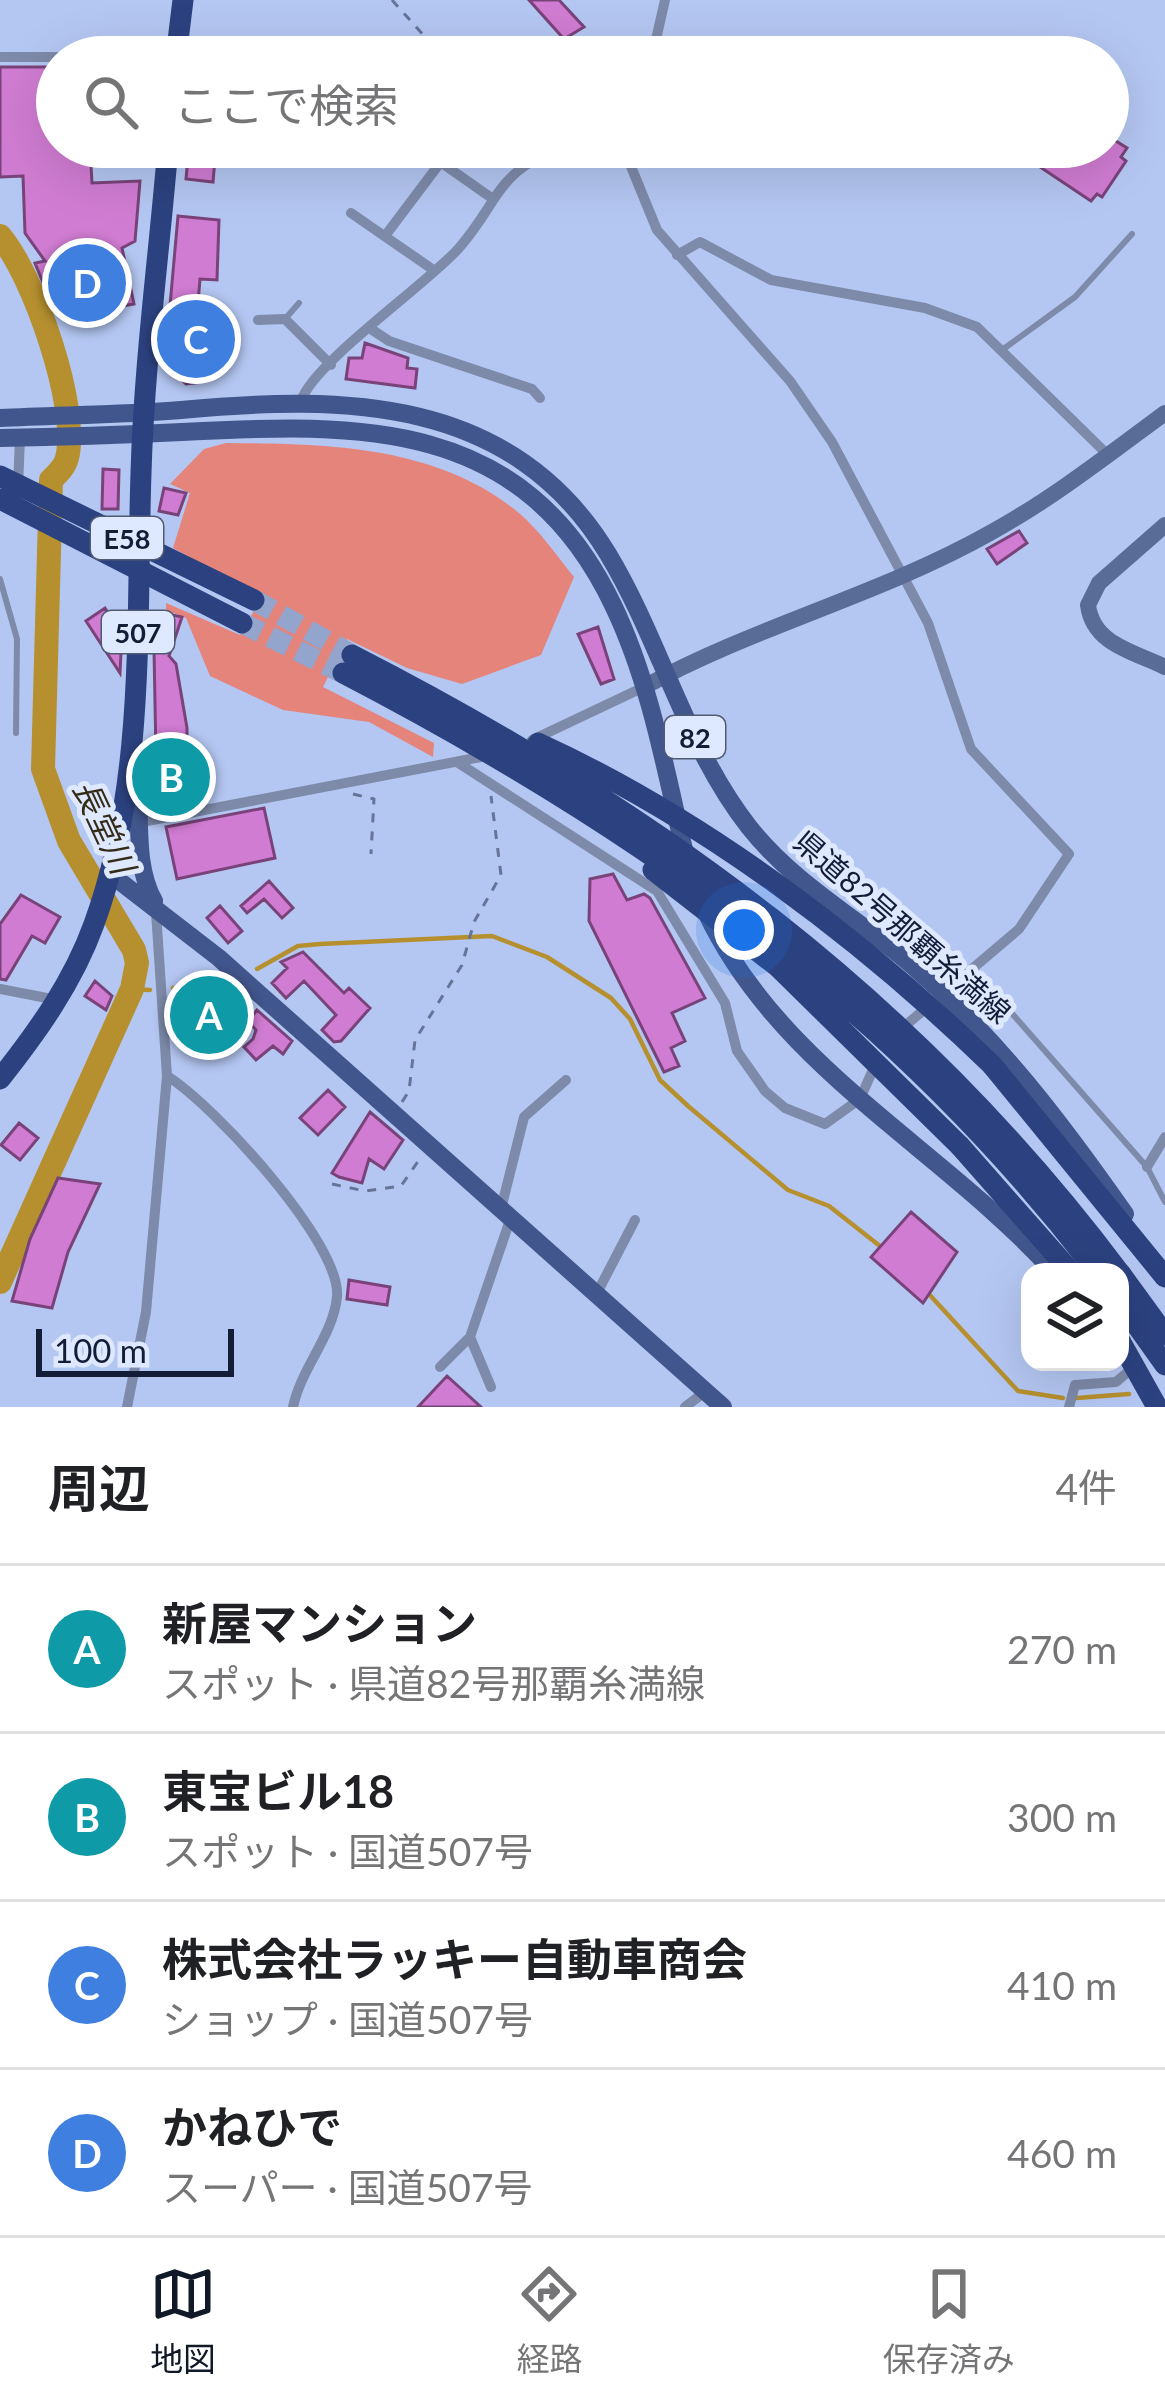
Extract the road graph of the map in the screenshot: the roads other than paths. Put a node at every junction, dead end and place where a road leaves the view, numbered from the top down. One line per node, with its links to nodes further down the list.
1 (183, 0): 3 (highway)
2 (665, 0): 4 (street)
3 (179, 36)
4 (657, 36)
5 (0, 57): 6 (street)
6 (36, 57)
7 (166, 168): 28 (highway, 507)
8 (436, 168): 15 (street)
9 (447, 168): 12 (street)
10 (518, 168): 12 (street)
11 (631, 168): 16 (street)
12 (493, 199): 17 (street)
13 (351, 213): 15 (street)
14 (1132, 234): 22 (lane)
15 (385, 236): 17 (street)
16 (677, 255): 22 (street); 36 (street)
17 (435, 271): 21 (street)
18 (299, 303): 19 (lane)
19 (285, 319): 20 (street); 23 (street)
20 (259, 320)
21 (371, 329): 23 (street); 24 (street)
22 (1002, 350): 31 (street)
23 (331, 365): 25 (street)
24 (540, 398)
25 (301, 401): 28 (main road, 県道82号那覇糸満線 / 82); 44 (main road, 県道82号那覇糸満線 / 82)
26 (1165, 413): 31 (street)
27 (0, 418): 29 (main road, 県道82号那覇糸満線 / 82)
28 (144, 423): 29 (main road, 県道82号那覇糸満線 / 82); 45 (main road, 県道82号那覇糸満線 / 82); 48 (highway, 507)
29 (88, 425): 30 (main road, 県道82号那覇糸満線 / 82)
30 (20, 438): 34 (street)
31 (1108, 455): 36 (street)
32 (0, 476): 38 (highway, E58, bridge)
33 (0, 499): 41 (highway, E58, bridge)
34 (1, 520)
35 (1165, 525): 43 (street)
36 (899, 576): 44 (street); 53 (street)
37 (0, 579): 39 (lane)
38 (254, 600)
39 (10, 615): 40 (lane); 47 (lane)
40 (0, 621)
41 (242, 622)
42 (347, 664): 46 (highway, bridge)
43 (1165, 667)
44 (667, 675): 45 (street); 55 (main road, 県道82号那覇糸満線 / 82)
45 (644, 687): 49 (street); 60 (main road, 県道82号那覇糸満線 / 82)
46 (430, 706): 67 (highway, bridge); 68 (highway, bridge); 69 (highway, bridge); 70 (highway, bridge)
47 (16, 733)
48 (131, 742): 50 (main road); 51 (highway, 507)
49 (457, 761): 50 (street); 60 (street)
50 (142, 823): 52 (main road)
51 (109, 874): 52 (main road); 56 (highway, 507)
52 (155, 903): 57 (street); 64 (main road)
53 (972, 968): 55 (street); 62 (lane)
54 (0, 989): 56 (street)
55 (941, 992): 60 (street); 70 (main road, 県道82号那覇糸満線 / 82)
56 (57, 1000): 58 (highway, 507)
57 (167, 1076): 83 (street); 84 (street)
58 (0, 1079)
59 (566, 1080): 64 (street)
60 (860, 1099): 66 (main road, 県道82号那覇糸満線 / 82)
61 (1165, 1137): 62 (street)
62 (1148, 1167): 63 (lane)
63 (1165, 1202)
64 (506, 1213): 72 (main road); 75 (street)
65 (635, 1220): 72 (street)
66 (1046, 1263)
67 (1063, 1263)
68 (1090, 1263)
69 (1112, 1263)
70 (1165, 1275)
71 (1129, 1285): 74 (highway)
72 (597, 1293): 82 (main road)
73 (1129, 1315): 77 (highway)
74 (1165, 1334)
75 (470, 1337): 78 (street); 81 (street)
76 (1129, 1358): 88 (highway)
77 (1165, 1365)
78 (440, 1367)
79 (1121, 1371): 87 (street)
80 (1128, 1371): 88 (main road)
81 (491, 1387)
82 (706, 1391): 85 (street); 86 (main road)
83 (127, 1407)
84 (293, 1407)
85 (685, 1407)
86 (723, 1407)
87 (1069, 1407)
88 (1155, 1407)

